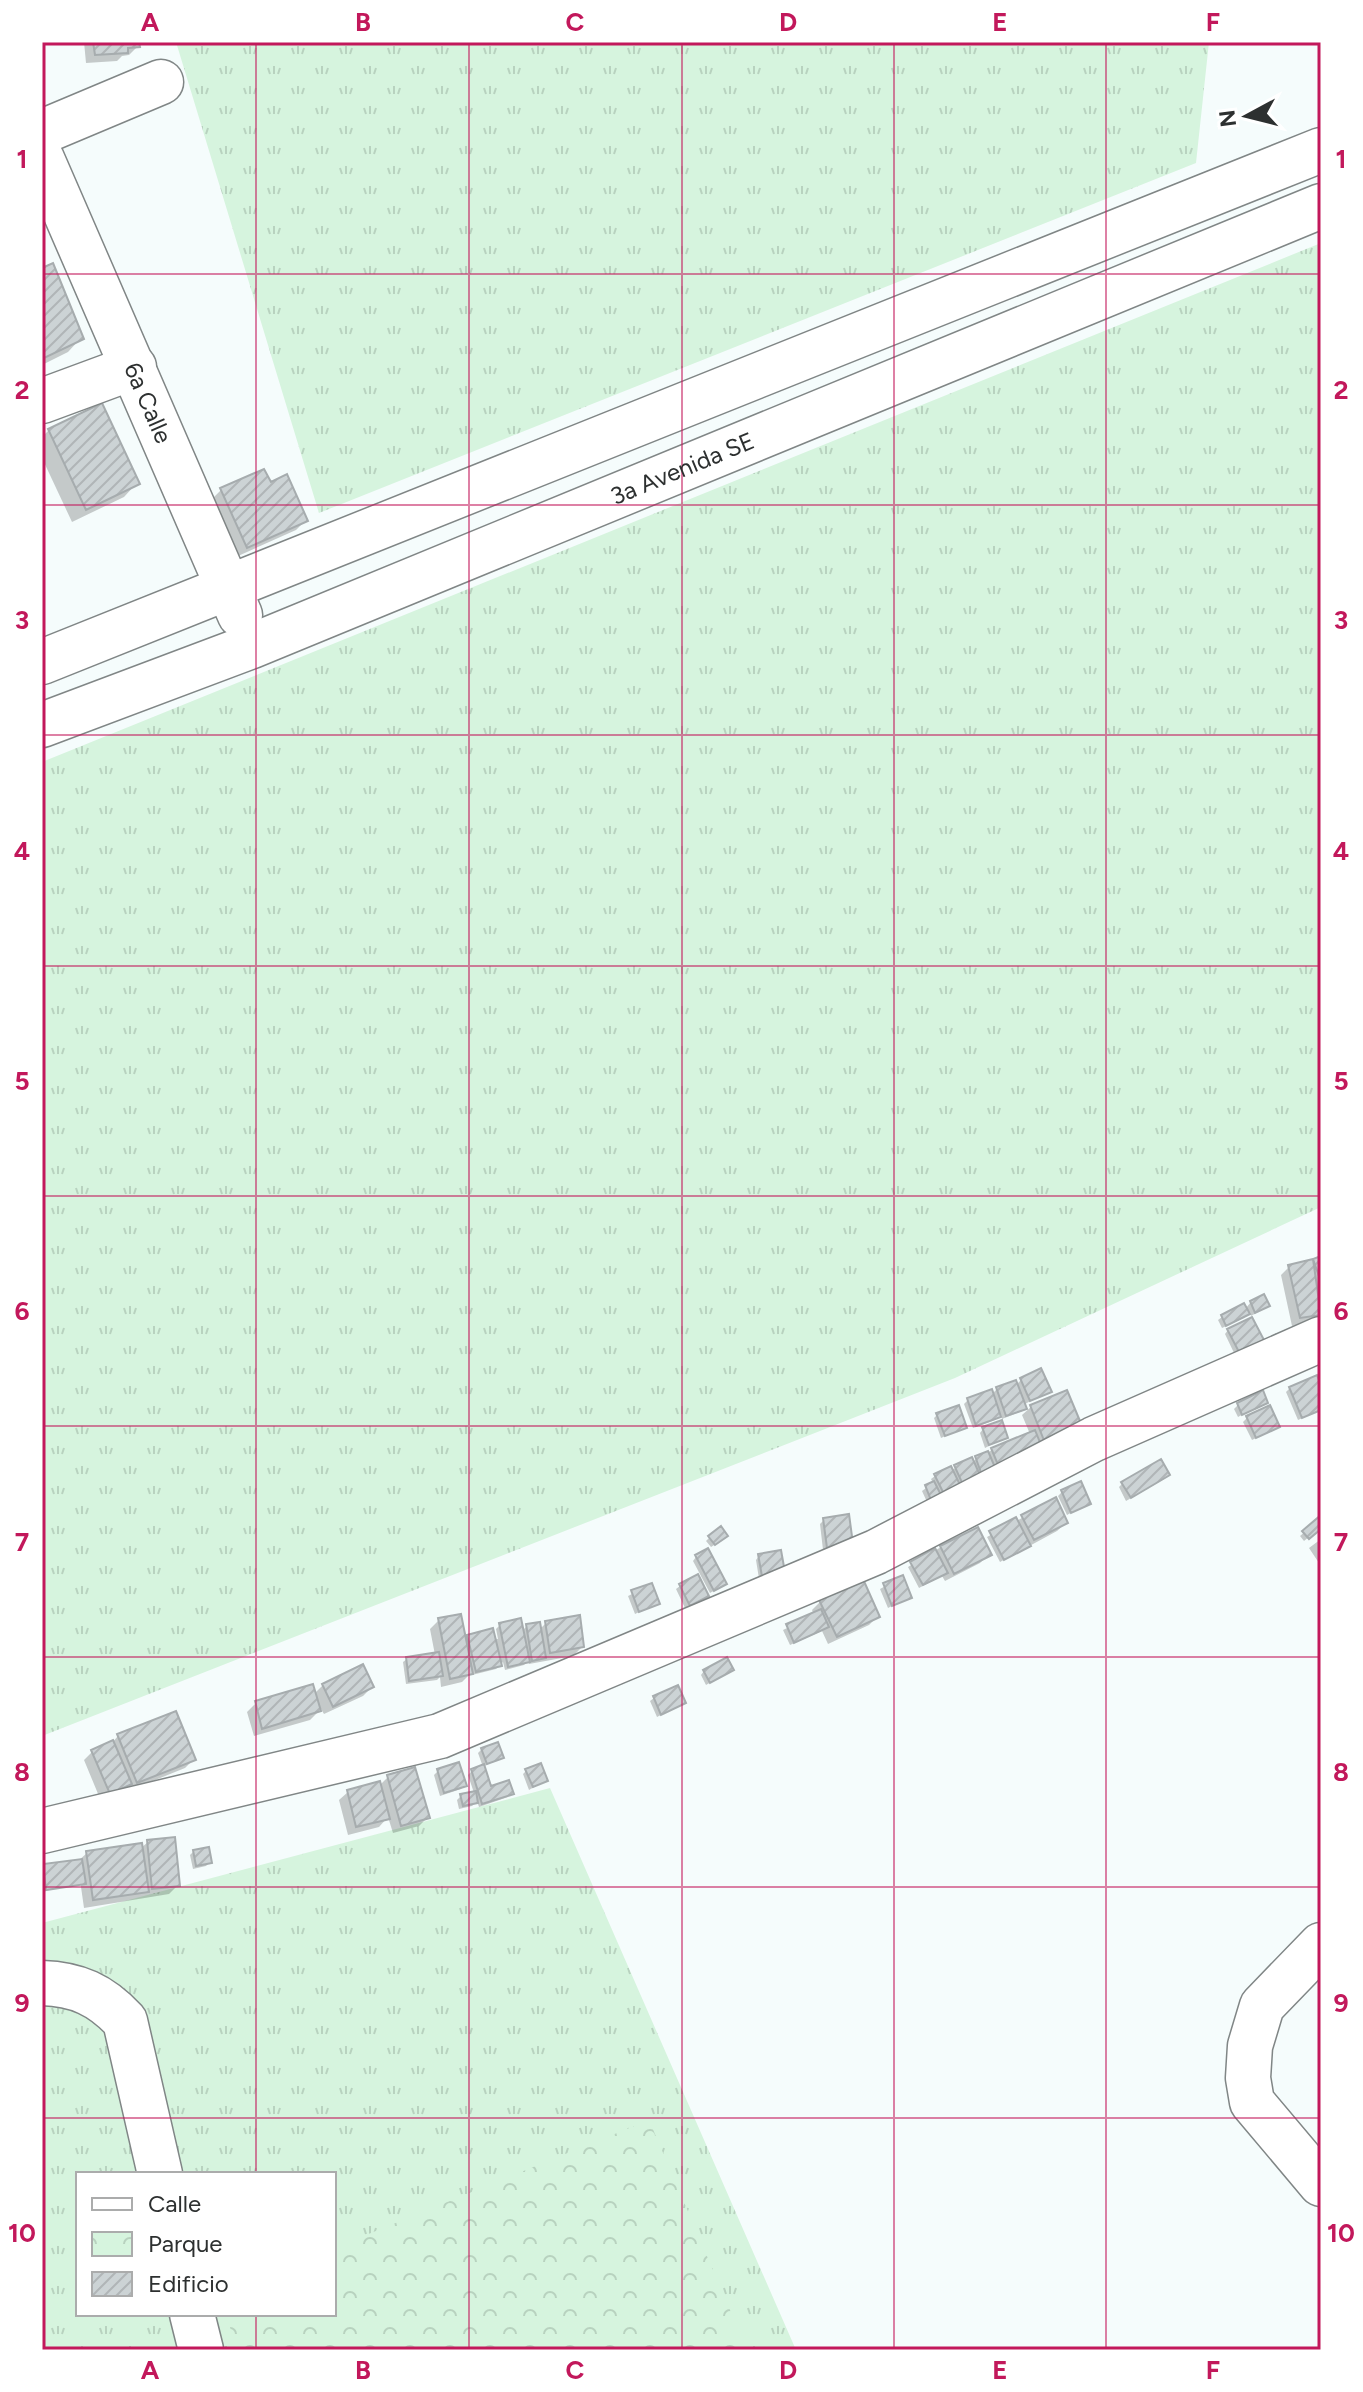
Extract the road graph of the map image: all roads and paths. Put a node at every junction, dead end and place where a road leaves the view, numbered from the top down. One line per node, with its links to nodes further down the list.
1 (161, 82): 2 (street)
2 (42, 132)
3 (1321, 150): 8 (street)
4 (42, 159): 6 (street, 6a Calle)
5 (1321, 206): 9 (street, 3a Avenida SE)
6 (134, 367): 7 (street); 8 (street, 6a Calle)
7 (42, 401)
8 (230, 587): 9 (street, 6a Calle); 10 (street)
9 (252, 646): 11 (street, 3a Avenida SE)
10 (42, 662)
11 (42, 725)
12 (1321, 1339): 13 (street)
13 (42, 1831)
14 (1321, 1945): 17 (street)
15 (42, 1983): 16 (street)
16 (160, 2172)
17 (1321, 2184)
18 (192, 2316): 19 (street)
19 (201, 2350)

